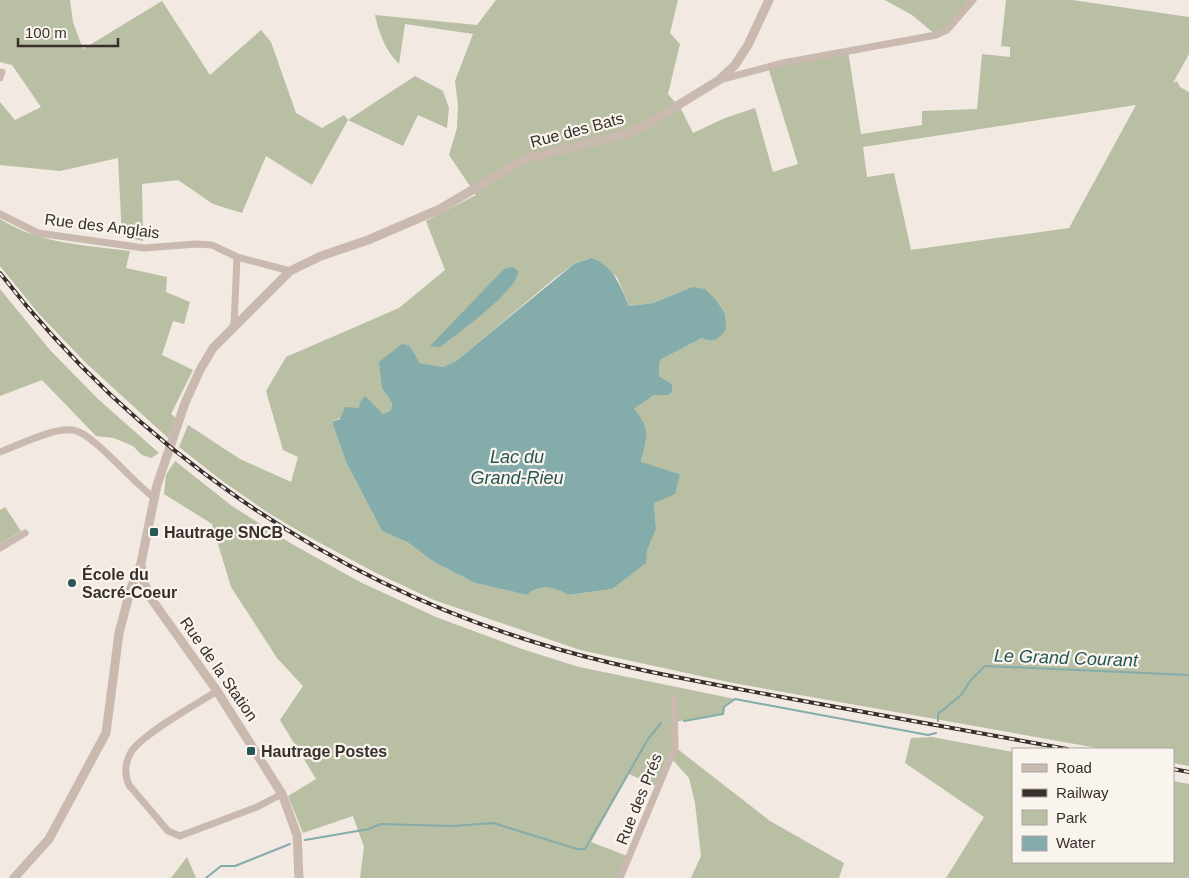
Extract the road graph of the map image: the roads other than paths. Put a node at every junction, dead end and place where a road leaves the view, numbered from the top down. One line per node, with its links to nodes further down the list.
1 (769, 0): 3 (street)
2 (973, 0): 3 (street, Rue des Bats)
3 (718, 80): 6 (street, Rue des Bats)
4 (0, 214): 5 (street, Rue des Anglais)
5 (237, 257): 6 (street, Rue des Anglais); 7 (street)
6 (290, 271): 7 (street, Rue des Bats)
7 (234, 325): 9 (street, Rue des Bats)
8 (0, 452): 9 (street)
9 (155, 498): 12 (street, Rue des Bats)
10 (26, 533): 11 (street)
11 (0, 548)
12 (141, 563): 13 (street, Rue de la Station); 16 (street)
13 (217, 690): 15 (street, Rue de la Station); 15 (street)
14 (674, 699): 18 (street, Rue des Prés)
15 (282, 794): 17 (street, Rue de la Station)
16 (14, 878)
17 (299, 878)
18 (620, 878)

